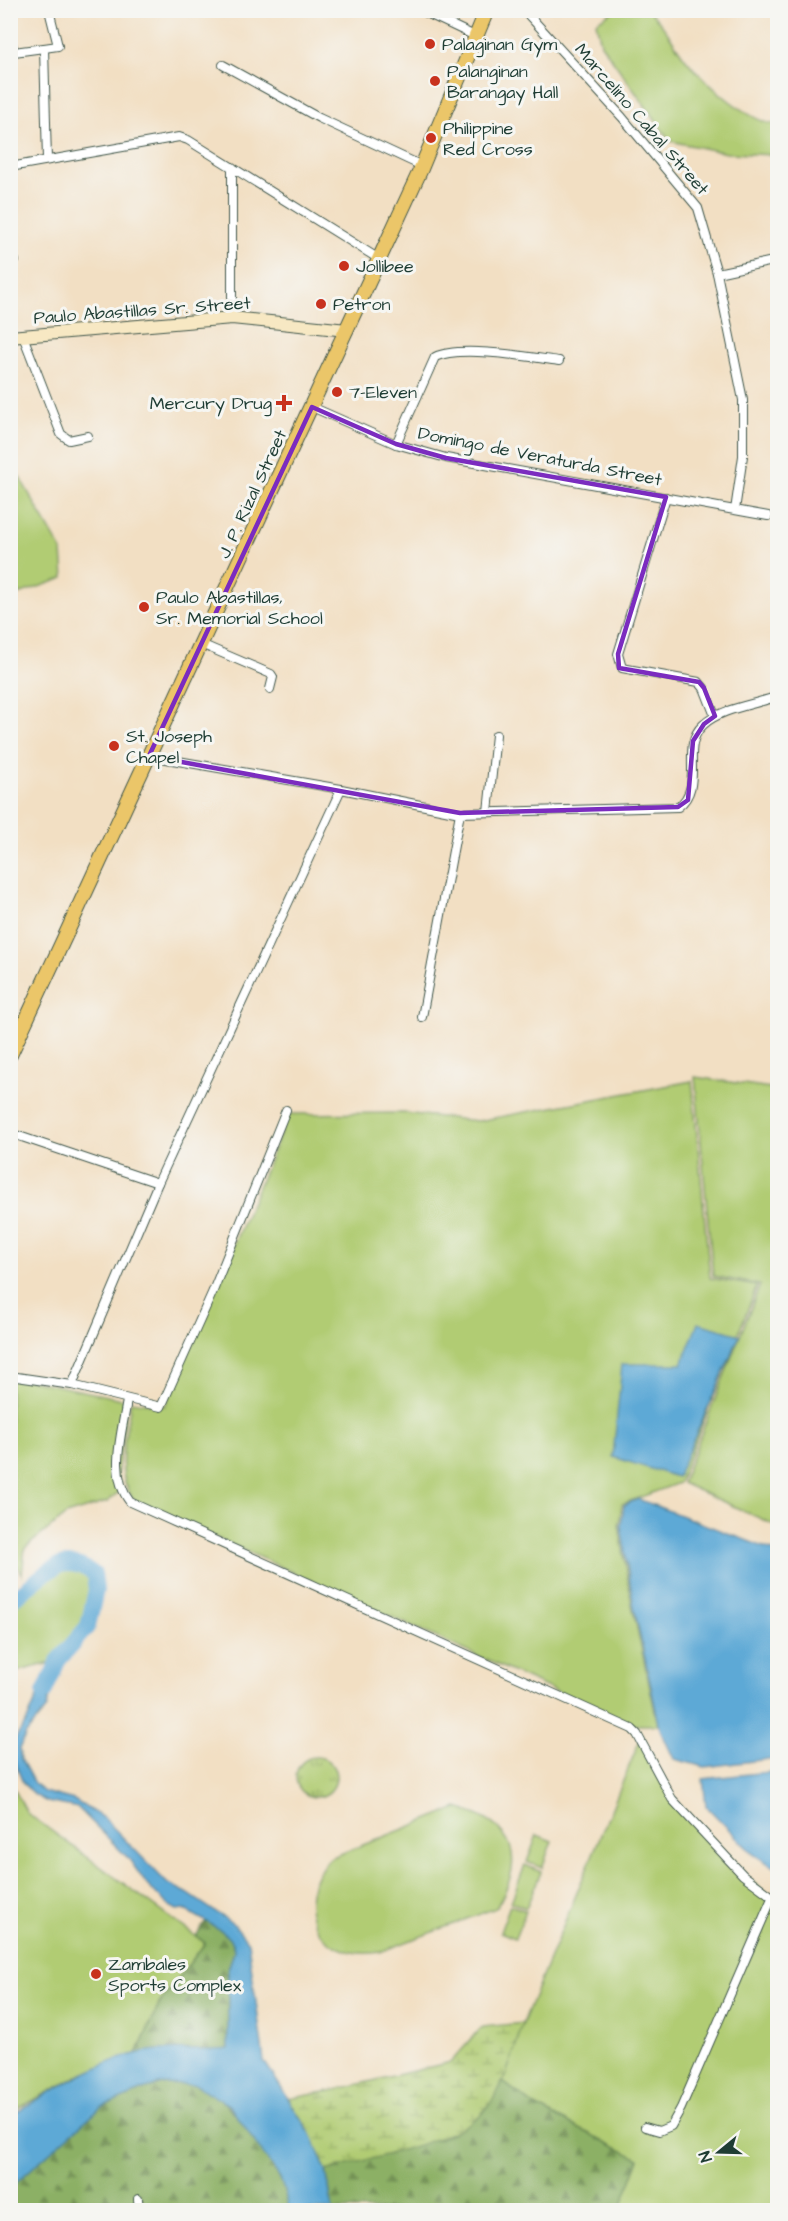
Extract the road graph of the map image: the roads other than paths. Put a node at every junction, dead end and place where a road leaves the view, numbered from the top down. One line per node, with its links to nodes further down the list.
1 (49, 10): 7 (street)
2 (420, 10): 6 (street)
3 (487, 10): 6 (main road, J. P. Rizal Street)
4 (524, 10): 16 (street, Marcelino Cabal Street)
5 (10, 36): 8 (street)
6 (477, 37): 11 (main road, J. P. Rizal Street)
7 (44, 48): 8 (street); 10 (street)
8 (12, 52)
9 (223, 65): 11 (street)
10 (47, 160): 12 (street); 13 (street)
11 (422, 166): 14 (main road, J. P. Rizal Street)
12 (10, 167)
13 (232, 167): 14 (street); 17 (street)
14 (379, 259): 18 (main road, J. P. Rizal Street)
15 (777, 261): 16 (street)
16 (717, 273): 25 (street, Marcelino Cabal Street)
17 (232, 318): 18 (main road, Paulo Abastillas Sr. Street); 19 (main road, Paulo Abastillas Sr. Street)
18 (347, 330): 21 (main road, J. P. Rizal Street)
19 (17, 336): 22 (street)
20 (559, 361): 23 (street)
21 (312, 407): 23 (street, Domingo de Veraturda Street); 27 (main road, J. P. Rizal Street)
22 (87, 436)
23 (396, 444): 24 (street, Domingo de Veraturda Street)
24 (666, 497): 25 (street, Domingo de Veraturda Street); 30 (street)
25 (735, 510): 26 (street, Domingo de Veraturda Street)
26 (768, 516)
27 (201, 644): 28 (street); 32 (main road, J. P. Rizal Street)
28 (270, 689)
29 (777, 696): 30 (street)
30 (715, 716): 34 (street)
31 (496, 735): 34 (street)
32 (149, 756): 33 (street); 37 (main road, J. P. Rizal Street)
33 (341, 789): 35 (street); 40 (street)
34 (488, 812): 35 (street)
35 (460, 813): 36 (street)
36 (422, 1017)
37 (10, 1055)
38 (286, 1110): 43 (street)
39 (10, 1133): 40 (street)
40 (158, 1183): 42 (street)
41 (10, 1376): 42 (street)
42 (72, 1385): 43 (street)
43 (127, 1400): 44 (street)
44 (775, 1899): 45 (street)
45 (645, 2127)
46 (138, 2199): 47 (street)
47 (139, 2211)

